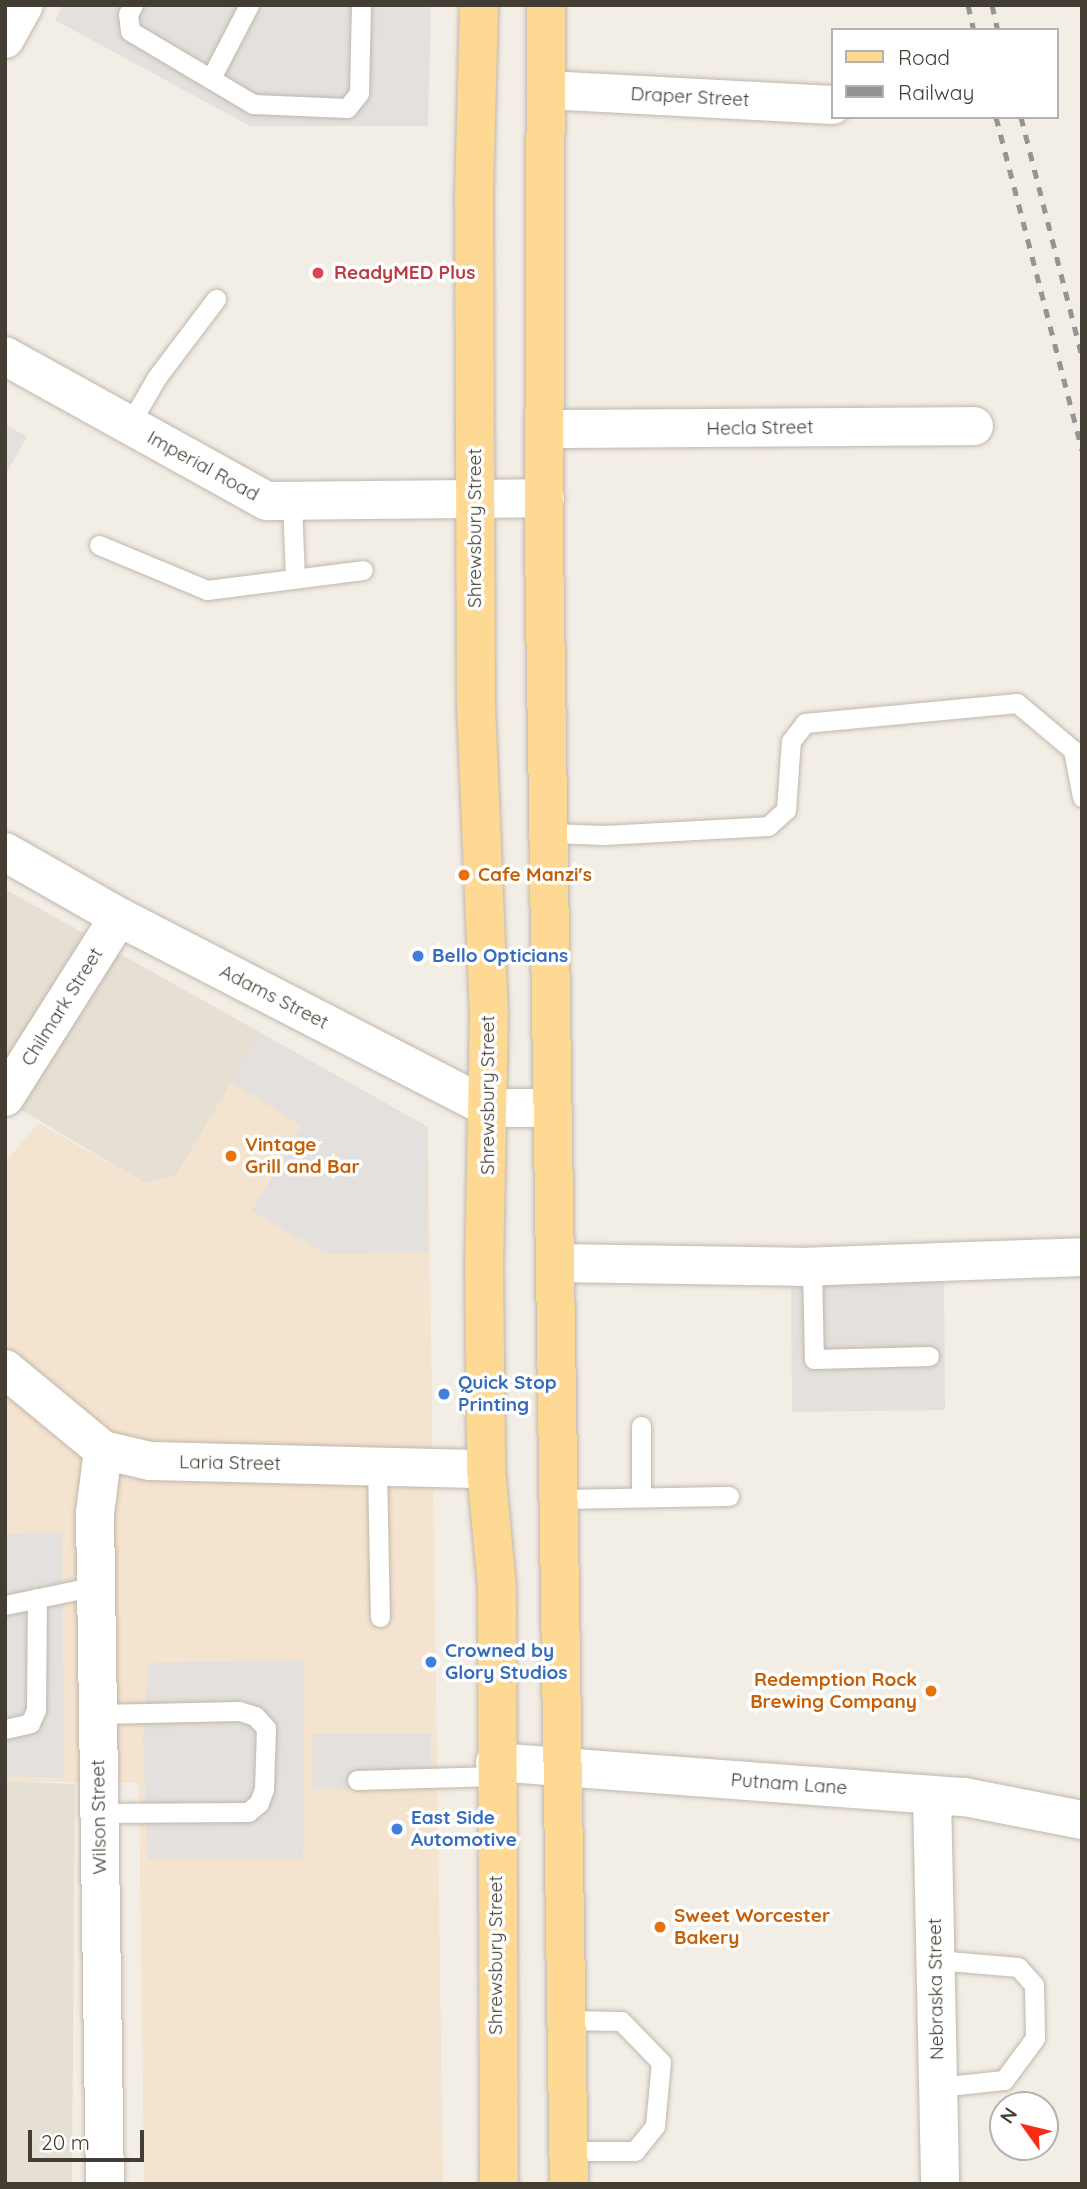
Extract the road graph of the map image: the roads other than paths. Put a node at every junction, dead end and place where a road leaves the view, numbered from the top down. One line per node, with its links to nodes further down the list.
1 (24, 5): 7 (street)
2 (132, 5): 8 (lane)
3 (249, 5): 8 (lane)
4 (361, 5): 8 (lane)
5 (479, 5): 16 (main road, Shrewsbury Street)
6 (545, 5): 9 (main road)
7 (5, 39)
8 (211, 78)
9 (546, 90): 10 (street, Draper Street); 15 (main road)
10 (832, 105)
11 (216, 299): 13 (lane)
12 (5, 356): 13 (street, Imperial Road)
13 (129, 425): 18 (street, Imperial Road)
14 (974, 426): 15 (street, Hecla Street)
15 (547, 429): 17 (main road)
16 (475, 496): 17 (street, Imperial Road); 18 (street, Imperial Road); 27 (main road, Shrewsbury Street)
17 (545, 498): 23 (main road)
18 (292, 501): 21 (lane)
19 (99, 545): 21 (lane)
20 (363, 570): 21 (lane)
21 (295, 579)
22 (1082, 797): 23 (lane)
23 (551, 833): 28 (main road)
24 (5, 852): 25 (street, Adams Street)
25 (119, 917): 26 (street, Chilmark Street); 27 (street, Adams Street)
26 (5, 1097)
27 (489, 1108): 28 (street, Adams Street); 37 (main road, Shrewsbury Street)
28 (552, 1108): 30 (main road)
29 (1082, 1257): 31 (street)
30 (555, 1263): 31 (street); 40 (main road)
31 (812, 1266): 32 (lane)
32 (929, 1356)
33 (5, 1368): 35 (street, Laria Street)
34 (641, 1426): 39 (lane)
35 (103, 1450): 36 (street, Laria Street); 41 (street, Wilson Street)
36 (377, 1466): 37 (street, Laria Street); 44 (lane)
37 (486, 1469): 48 (main road, Shrewsbury Street)
38 (729, 1496): 39 (lane)
39 (641, 1497): 40 (lane)
40 (559, 1499): 47 (main road)
41 (96, 1586): 42 (lane); 45 (street, Wilson Street)
42 (37, 1598): 43 (lane); 46 (lane)
43 (5, 1605)
44 (380, 1617)
45 (97, 1714): 51 (street, Wilson Street); 51 (lane)
46 (5, 1729)
47 (561, 1767): 48 (street, Putnam Lane); 50 (street, Putnam Lane); 54 (main road)
48 (495, 1769): 49 (lane); 58 (main road, Shrewsbury Street)
49 (357, 1780)
50 (932, 1794): 52 (street, Putnam Lane); 53 (street, Nebraska Street)
51 (99, 1813): 57 (street, Wilson Street)
52 (1082, 1820)
53 (936, 1960): 55 (street, Nebraska Street); 55 (lane)
54 (565, 2020): 56 (main road); 56 (lane)
55 (938, 2087): 59 (street, Nebraska Street)
56 (569, 2167)
57 (105, 2184)
58 (499, 2184)
59 (940, 2184)

